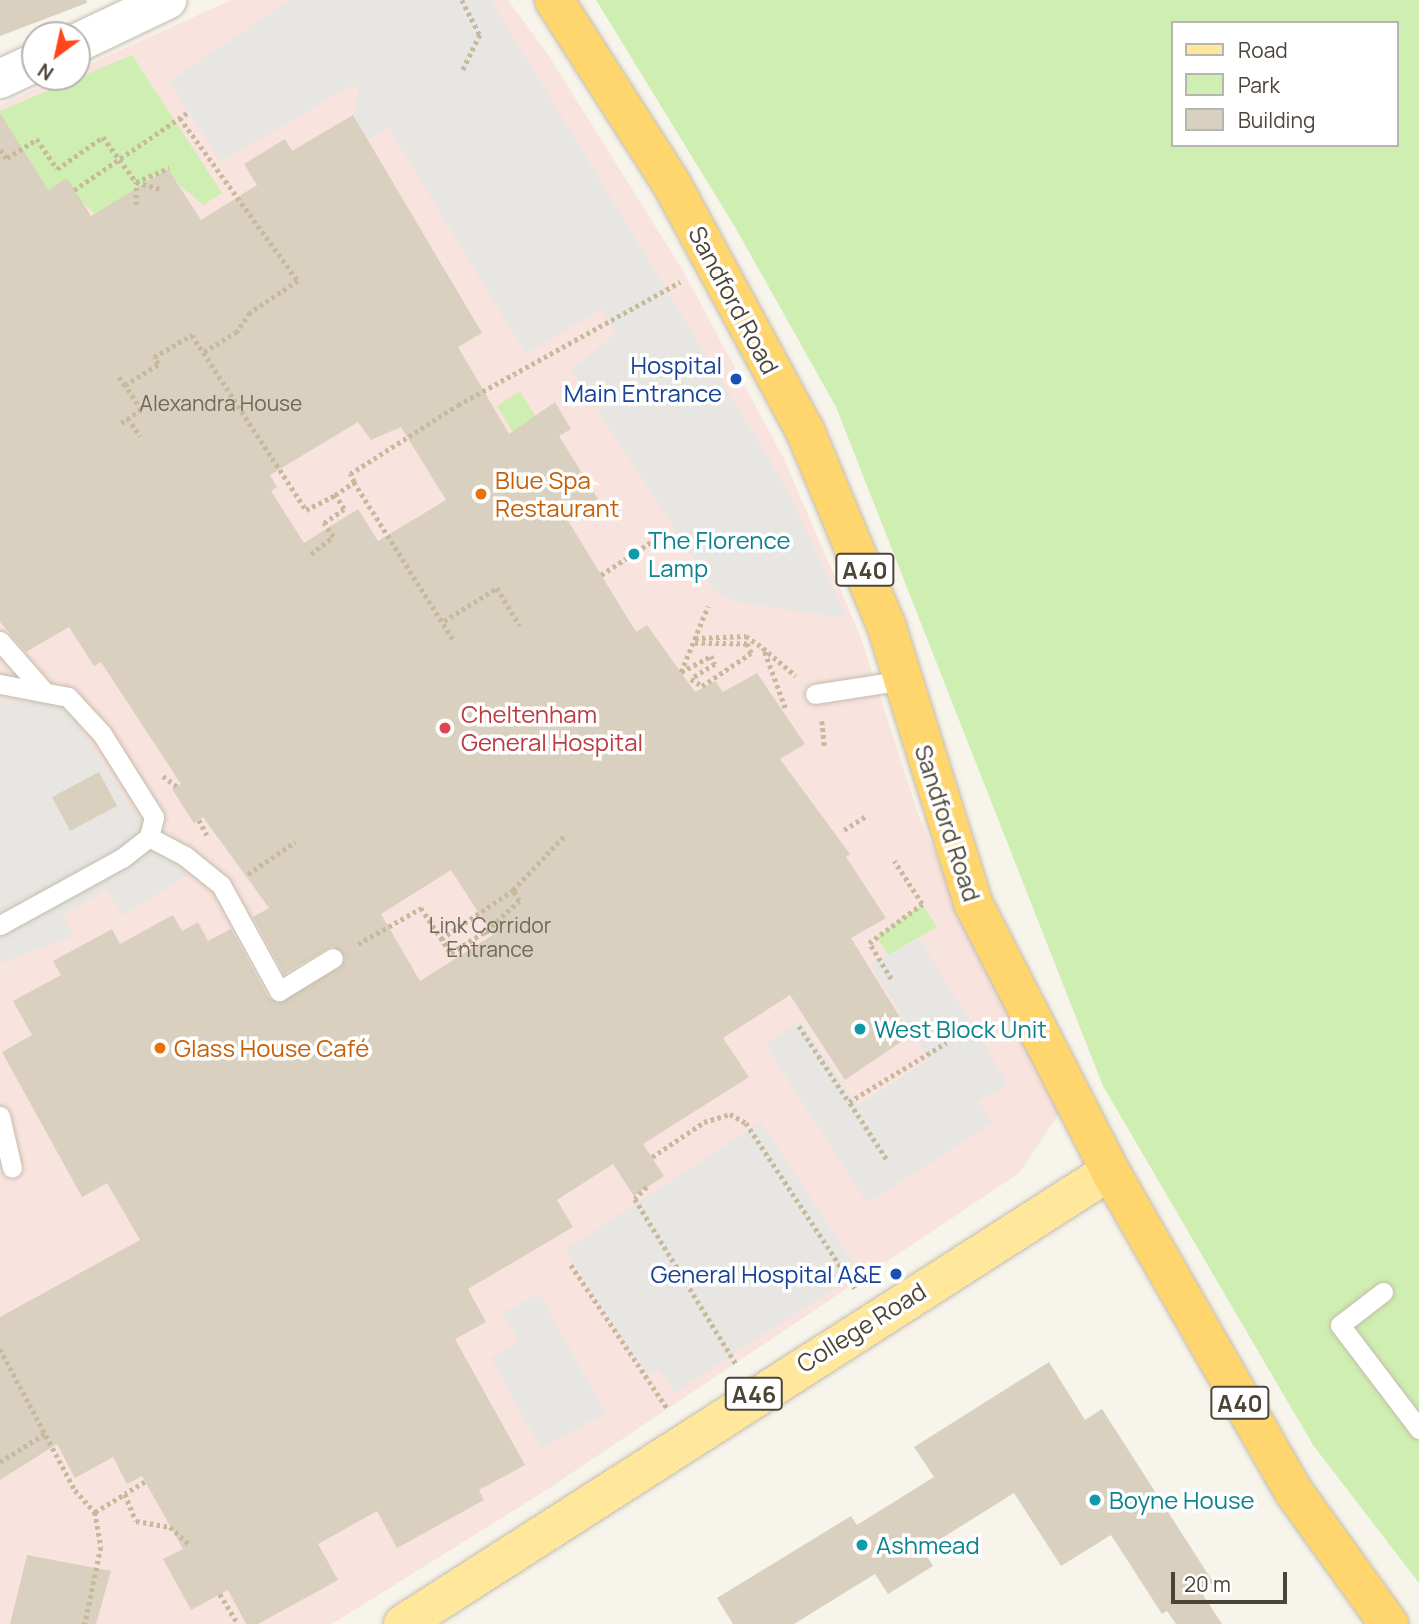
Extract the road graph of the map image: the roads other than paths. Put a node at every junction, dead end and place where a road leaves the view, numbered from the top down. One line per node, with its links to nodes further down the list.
1 (167, 0): 3 (street)
2 (554, 0): 7 (highway, Sandford Road / A40)
3 (91, 36)
4 (21, 69): 5 (street)
5 (0, 79)
6 (0, 641): 9 (lane)
7 (904, 680): 10 (lane); 16 (highway, Sandford Road / A40)
8 (0, 684): 9 (lane)
9 (42, 689): 11 (lane)
10 (815, 694)
11 (149, 837): 12 (lane); 13 (lane)
12 (0, 925)
13 (332, 958)
14 (0, 1116): 15 (lane)
15 (12, 1168)
16 (1110, 1171): 19 (main road, College Road / A46); 20 (highway, Sandford Road / A40)
17 (1383, 1292): 18 (lane)
18 (1419, 1429)
19 (403, 1624)
20 (1389, 1624)

